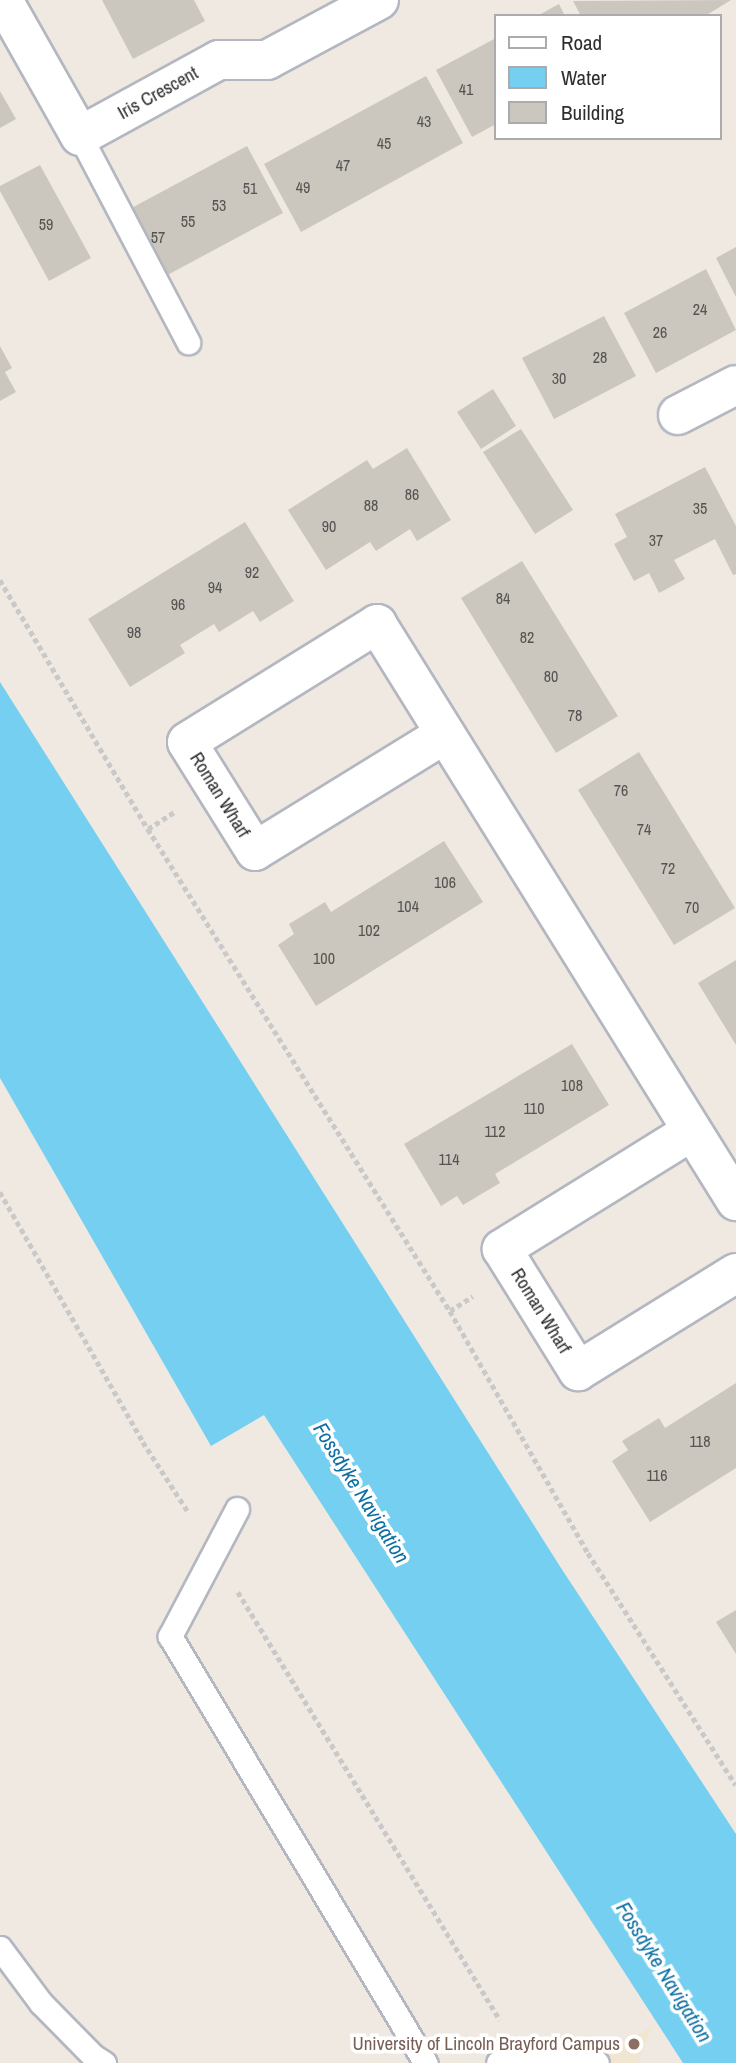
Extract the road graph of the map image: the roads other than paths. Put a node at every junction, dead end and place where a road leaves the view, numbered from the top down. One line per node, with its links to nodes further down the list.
1 (3, 0): 3 (street)
2 (379, 0): 3 (street, Iris Crescent)
3 (80, 136): 4 (lane)
4 (188, 342)
5 (736, 385): 6 (street)
6 (678, 415)
7 (445, 734): 7 (street, Roman Wharf); 8 (street, Roman Wharf)
8 (692, 1131): 9 (street, Roman Wharf); 10 (street, Roman Wharf)
9 (736, 1201)
10 (736, 1273)
11 (237, 1509): 14 (lane)
12 (0, 1948): 13 (lane)
13 (104, 2063)
14 (426, 2063)
15 (498, 2063): 16 (lane)
16 (597, 2063)

